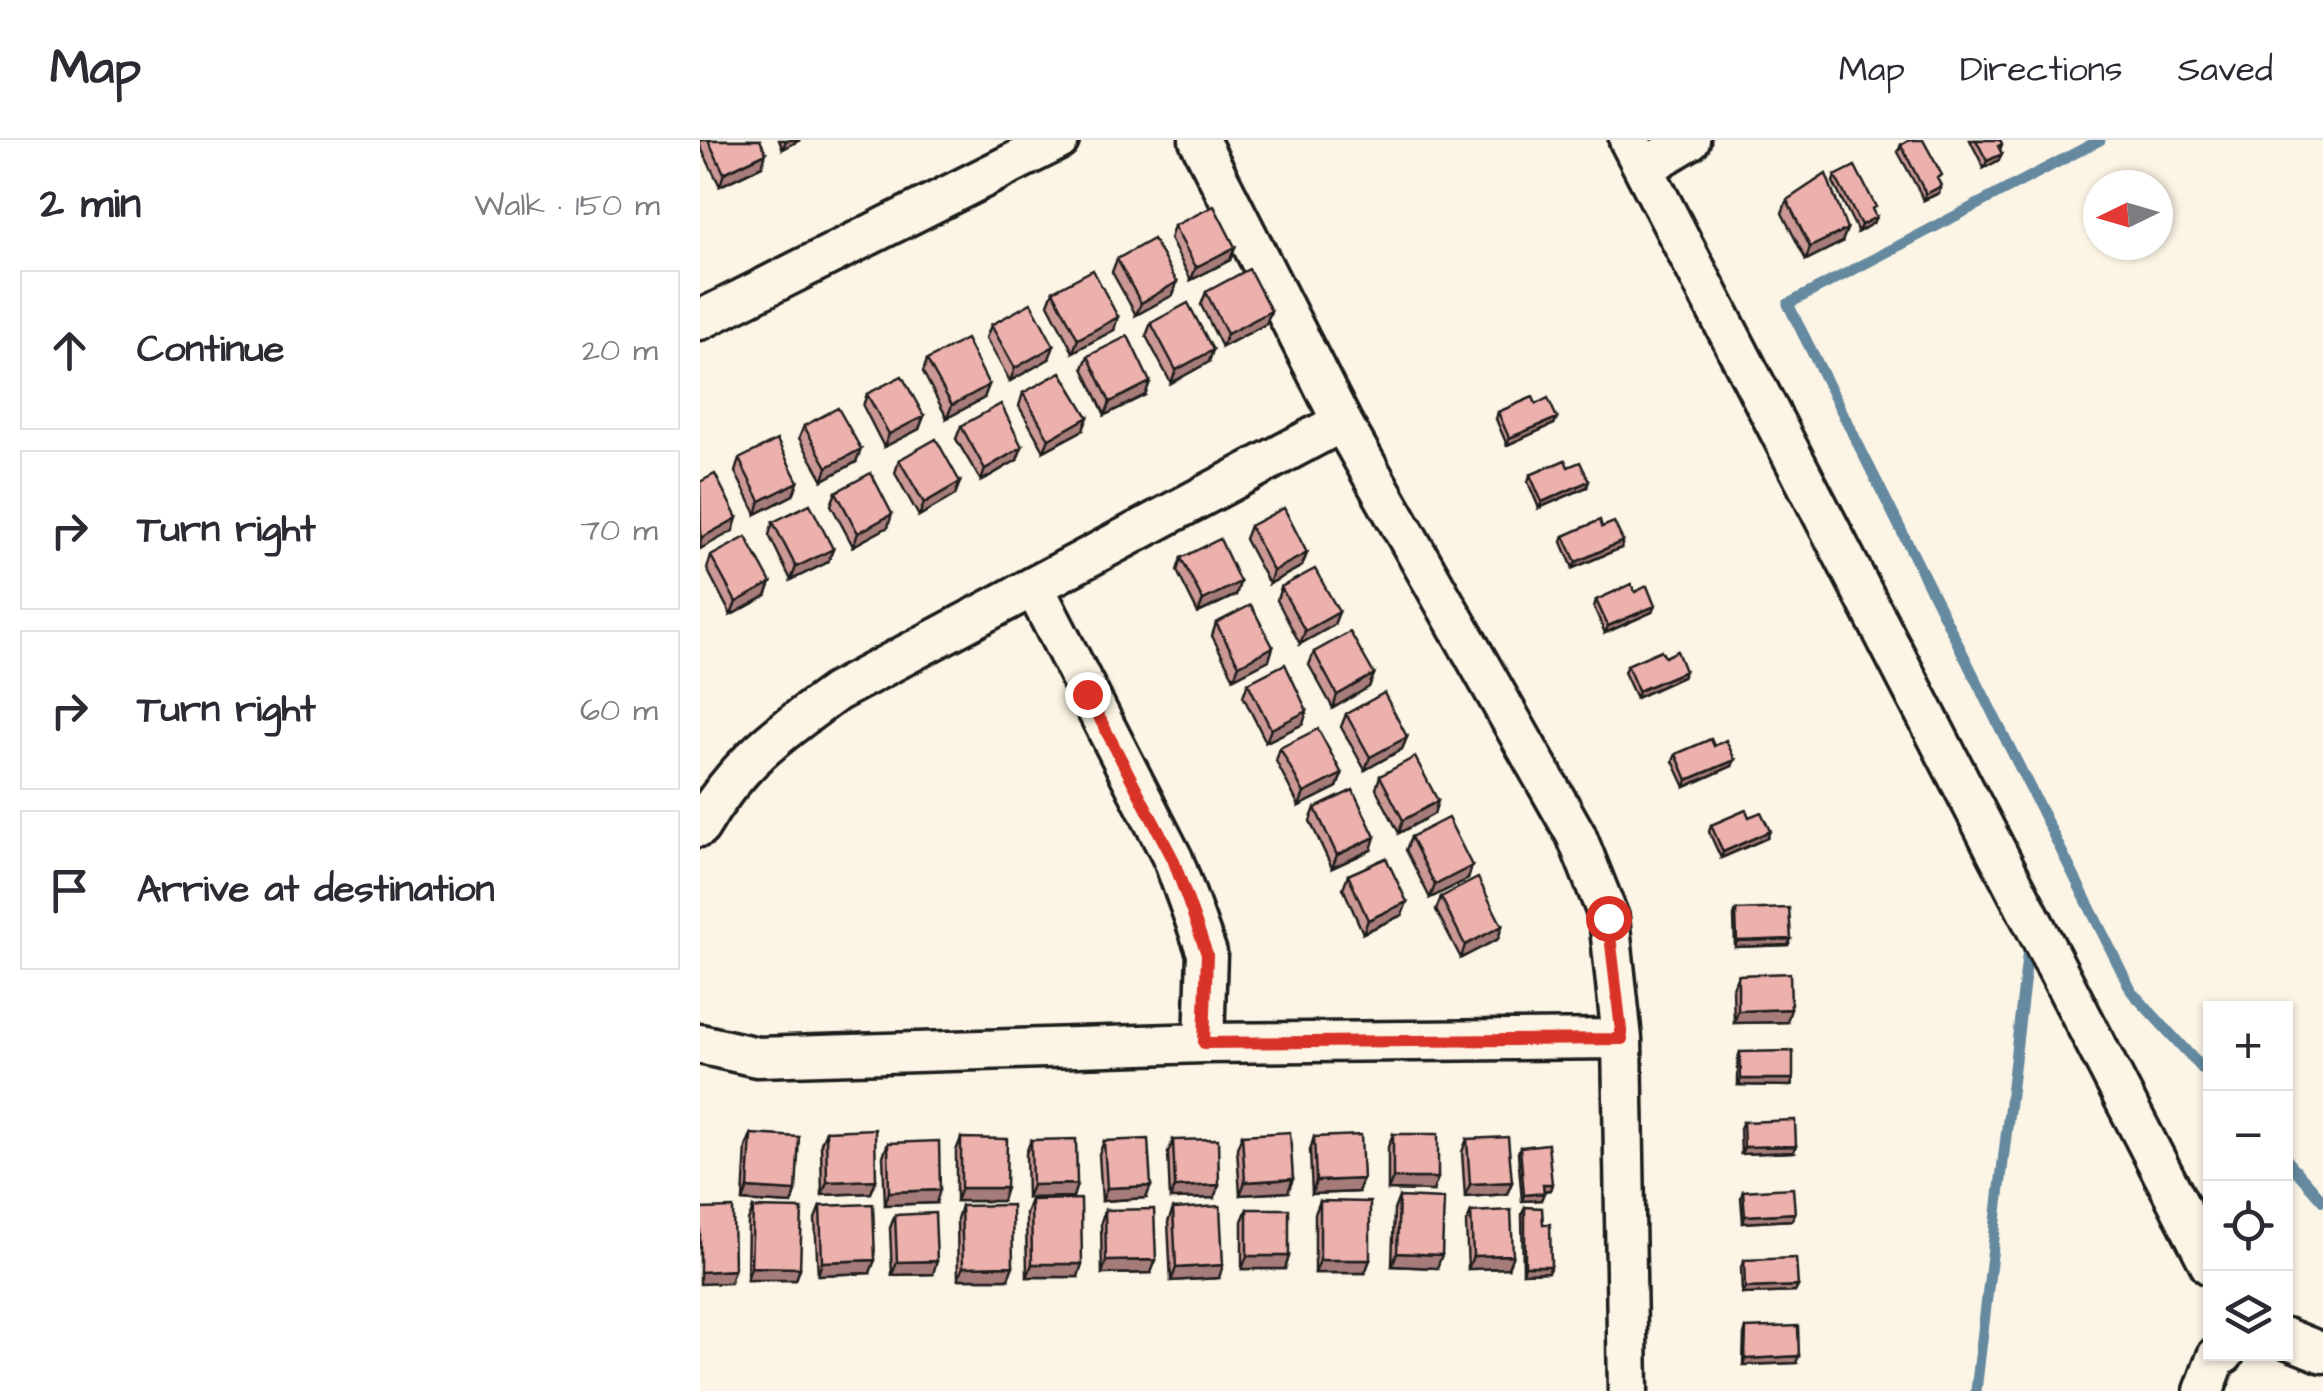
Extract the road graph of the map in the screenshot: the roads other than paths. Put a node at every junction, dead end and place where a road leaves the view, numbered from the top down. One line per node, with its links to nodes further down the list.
1 (1059, 140): 5 (street)
2 (1199, 140): 6 (street)
3 (1690, 140): 4 (street)
4 (1637, 154): 13 (street)
5 (700, 320)
6 (1342, 422): 7 (street); 10 (street)
7 (1034, 587): 8 (street); 11 (street)
8 (710, 786): 9 (street)
9 (700, 827)
10 (1622, 1039): 11 (street); 17 (street)
11 (1204, 1043): 12 (street)
12 (700, 1044)
13 (2203, 1257)
14 (2293, 1341): 15 (street)
15 (2323, 1353)
16 (1599, 1391): 17 (street)
17 (1628, 1391)

